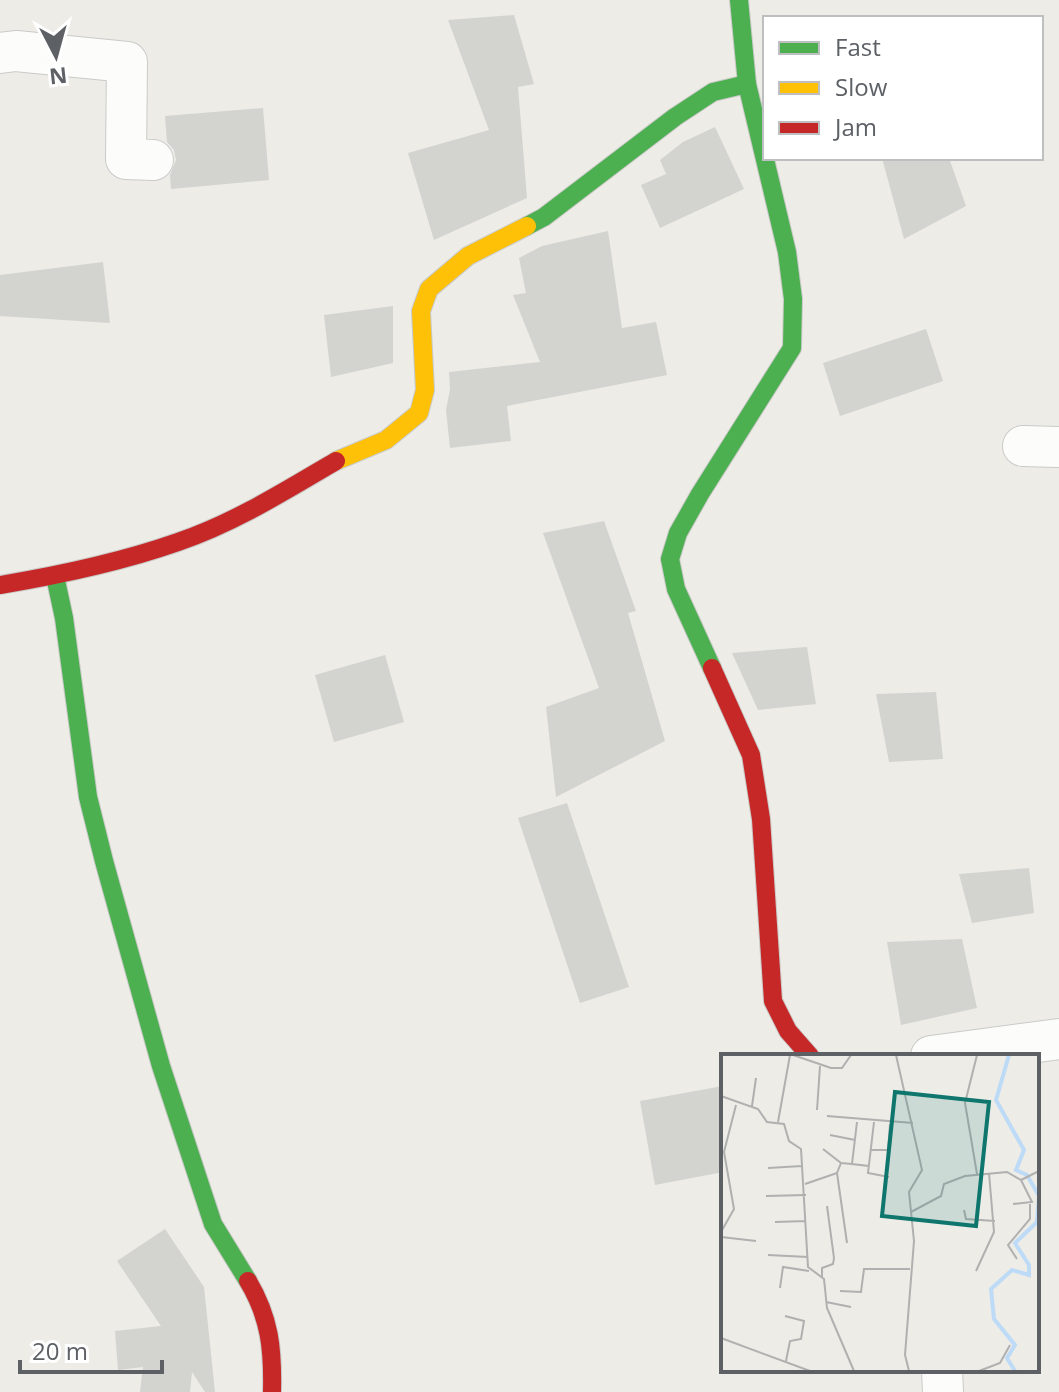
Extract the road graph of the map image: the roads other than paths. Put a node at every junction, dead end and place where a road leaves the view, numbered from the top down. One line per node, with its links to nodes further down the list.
1 (739, 0): 3 (street)
2 (0, 53): 5 (street)
3 (747, 84): 4 (street); 7 (street)
4 (763, 151)
5 (153, 160)
6 (765, 160): 10 (street)
7 (55, 576): 8 (street); 13 (street)
8 (0, 585)
9 (1059, 1039): 11 (street)
10 (808, 1054)
11 (946, 1054)
12 (942, 1372): 14 (street)
13 (272, 1392)
14 (943, 1392)

